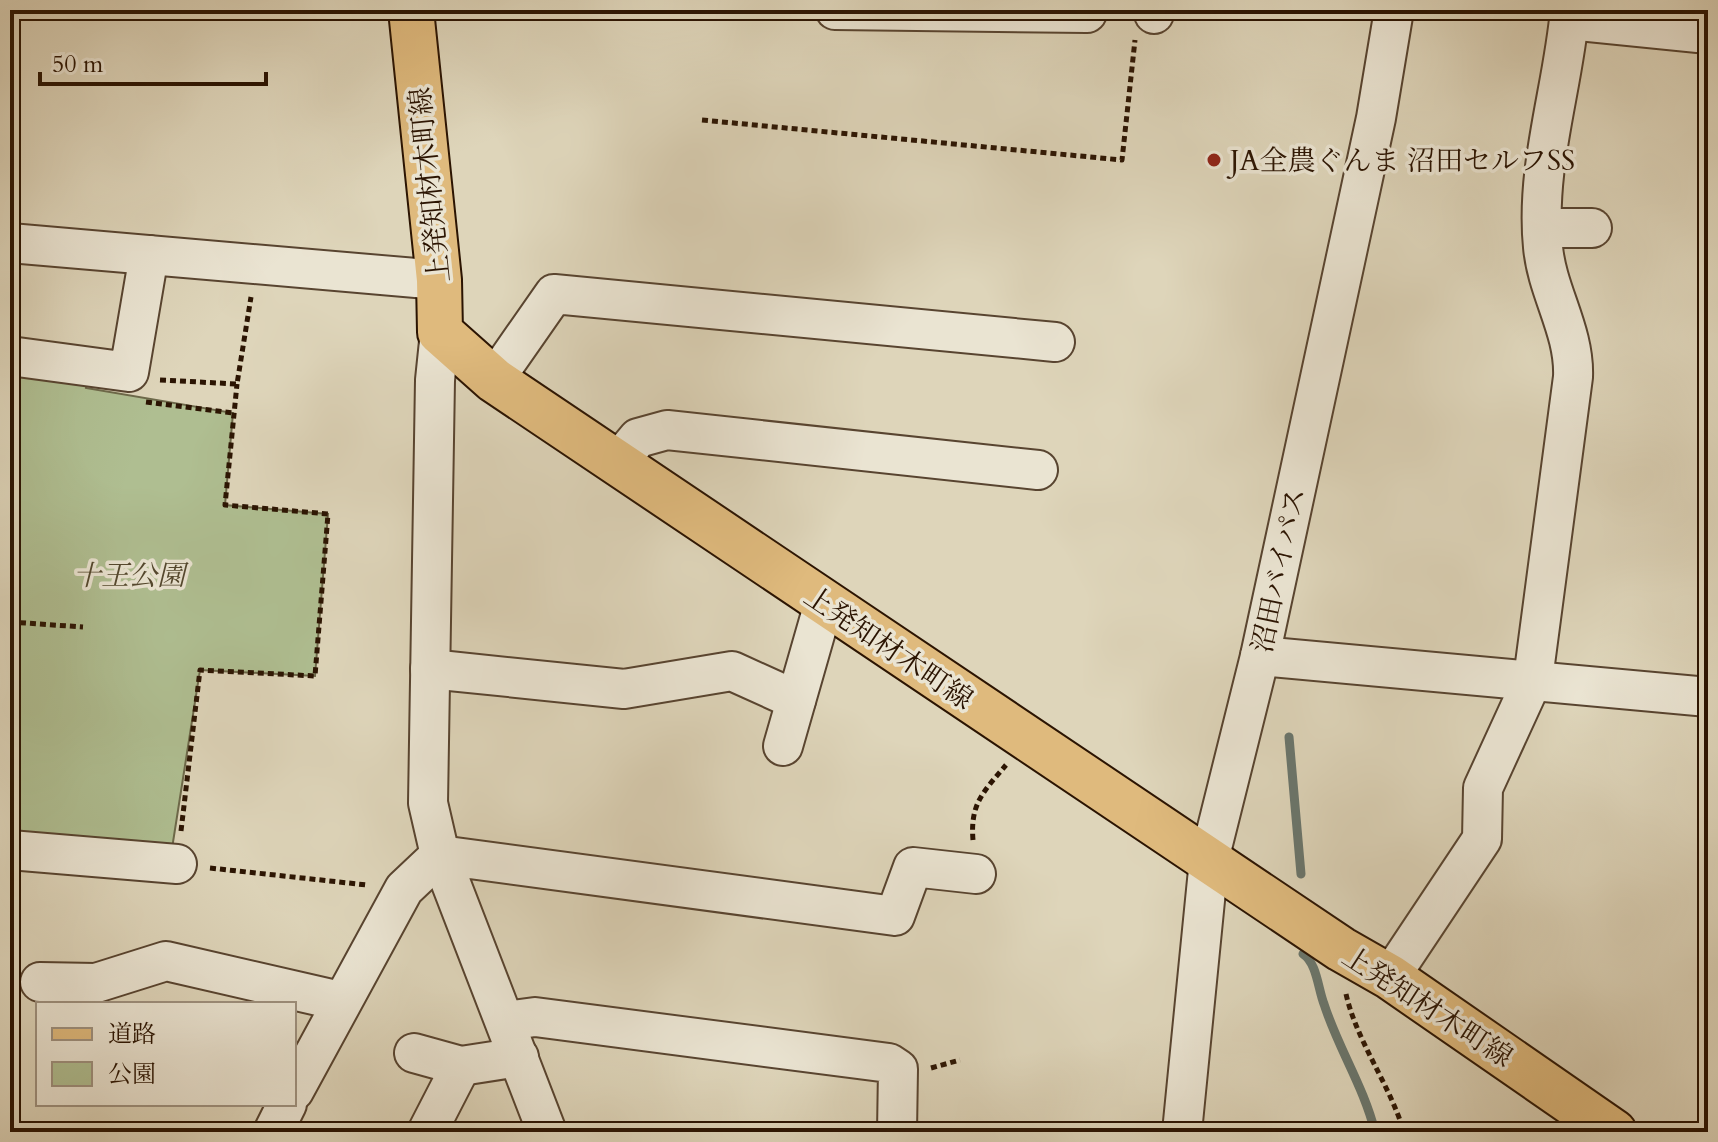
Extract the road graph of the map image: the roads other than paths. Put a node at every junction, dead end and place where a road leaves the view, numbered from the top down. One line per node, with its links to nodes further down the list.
1 (411, 10): 11 (main road, 上発知材木町線)
2 (835, 10): 4 (street)
3 (1394, 10): 19 (street, 沼田バイパス)
4 (1087, 13)
5 (1570, 15): 6 (street); 7 (street)
6 (1708, 34)
7 (1542, 228): 8 (street); 21 (street)
8 (1592, 228)
9 (10, 243): 10 (street)
10 (149, 255): 11 (street); 14 (street)
11 (439, 280): 12 (main road, 上発知材木町線)
12 (440, 332): 15 (main road, 上発知材木町線); 20 (street)
13 (1055, 342): 15 (street)
14 (10, 356)
15 (494, 380): 16 (main road, 上発知材木町線)
16 (617, 463): 17 (street); 18 (main road, 上発知材木町線)
17 (1038, 470)
18 (824, 603): 23 (street); 27 (main road, 上発知材木町線)
19 (1260, 656): 21 (street); 27 (street, 沼田バイパス)
20 (430, 669): 23 (street); 26 (street)
21 (1533, 679): 22 (street); 30 (street)
22 (1708, 697)
23 (796, 700): 24 (street)
24 (783, 746)
25 (10, 850): 28 (street)
26 (440, 855): 29 (street); 32 (street); 33 (street)
27 (1209, 860): 30 (main road, 上発知材木町線); 43 (street, 沼田バイパス)
28 (177, 864)
29 (976, 874)
30 (1390, 977): 44 (main road, 上発知材木町線)
31 (40, 982): 32 (street)
32 (340, 1001): 37 (street)
33 (505, 1021): 35 (street); 42 (street)
34 (414, 1053): 36 (street)
35 (519, 1057): 36 (street); 41 (street)
36 (461, 1066): 40 (street)
37 (296, 1087)
38 (286, 1106): 39 (street)
39 (273, 1132)
40 (427, 1132)
41 (547, 1132)
42 (897, 1132)
43 (1182, 1132)
44 (1614, 1132)

